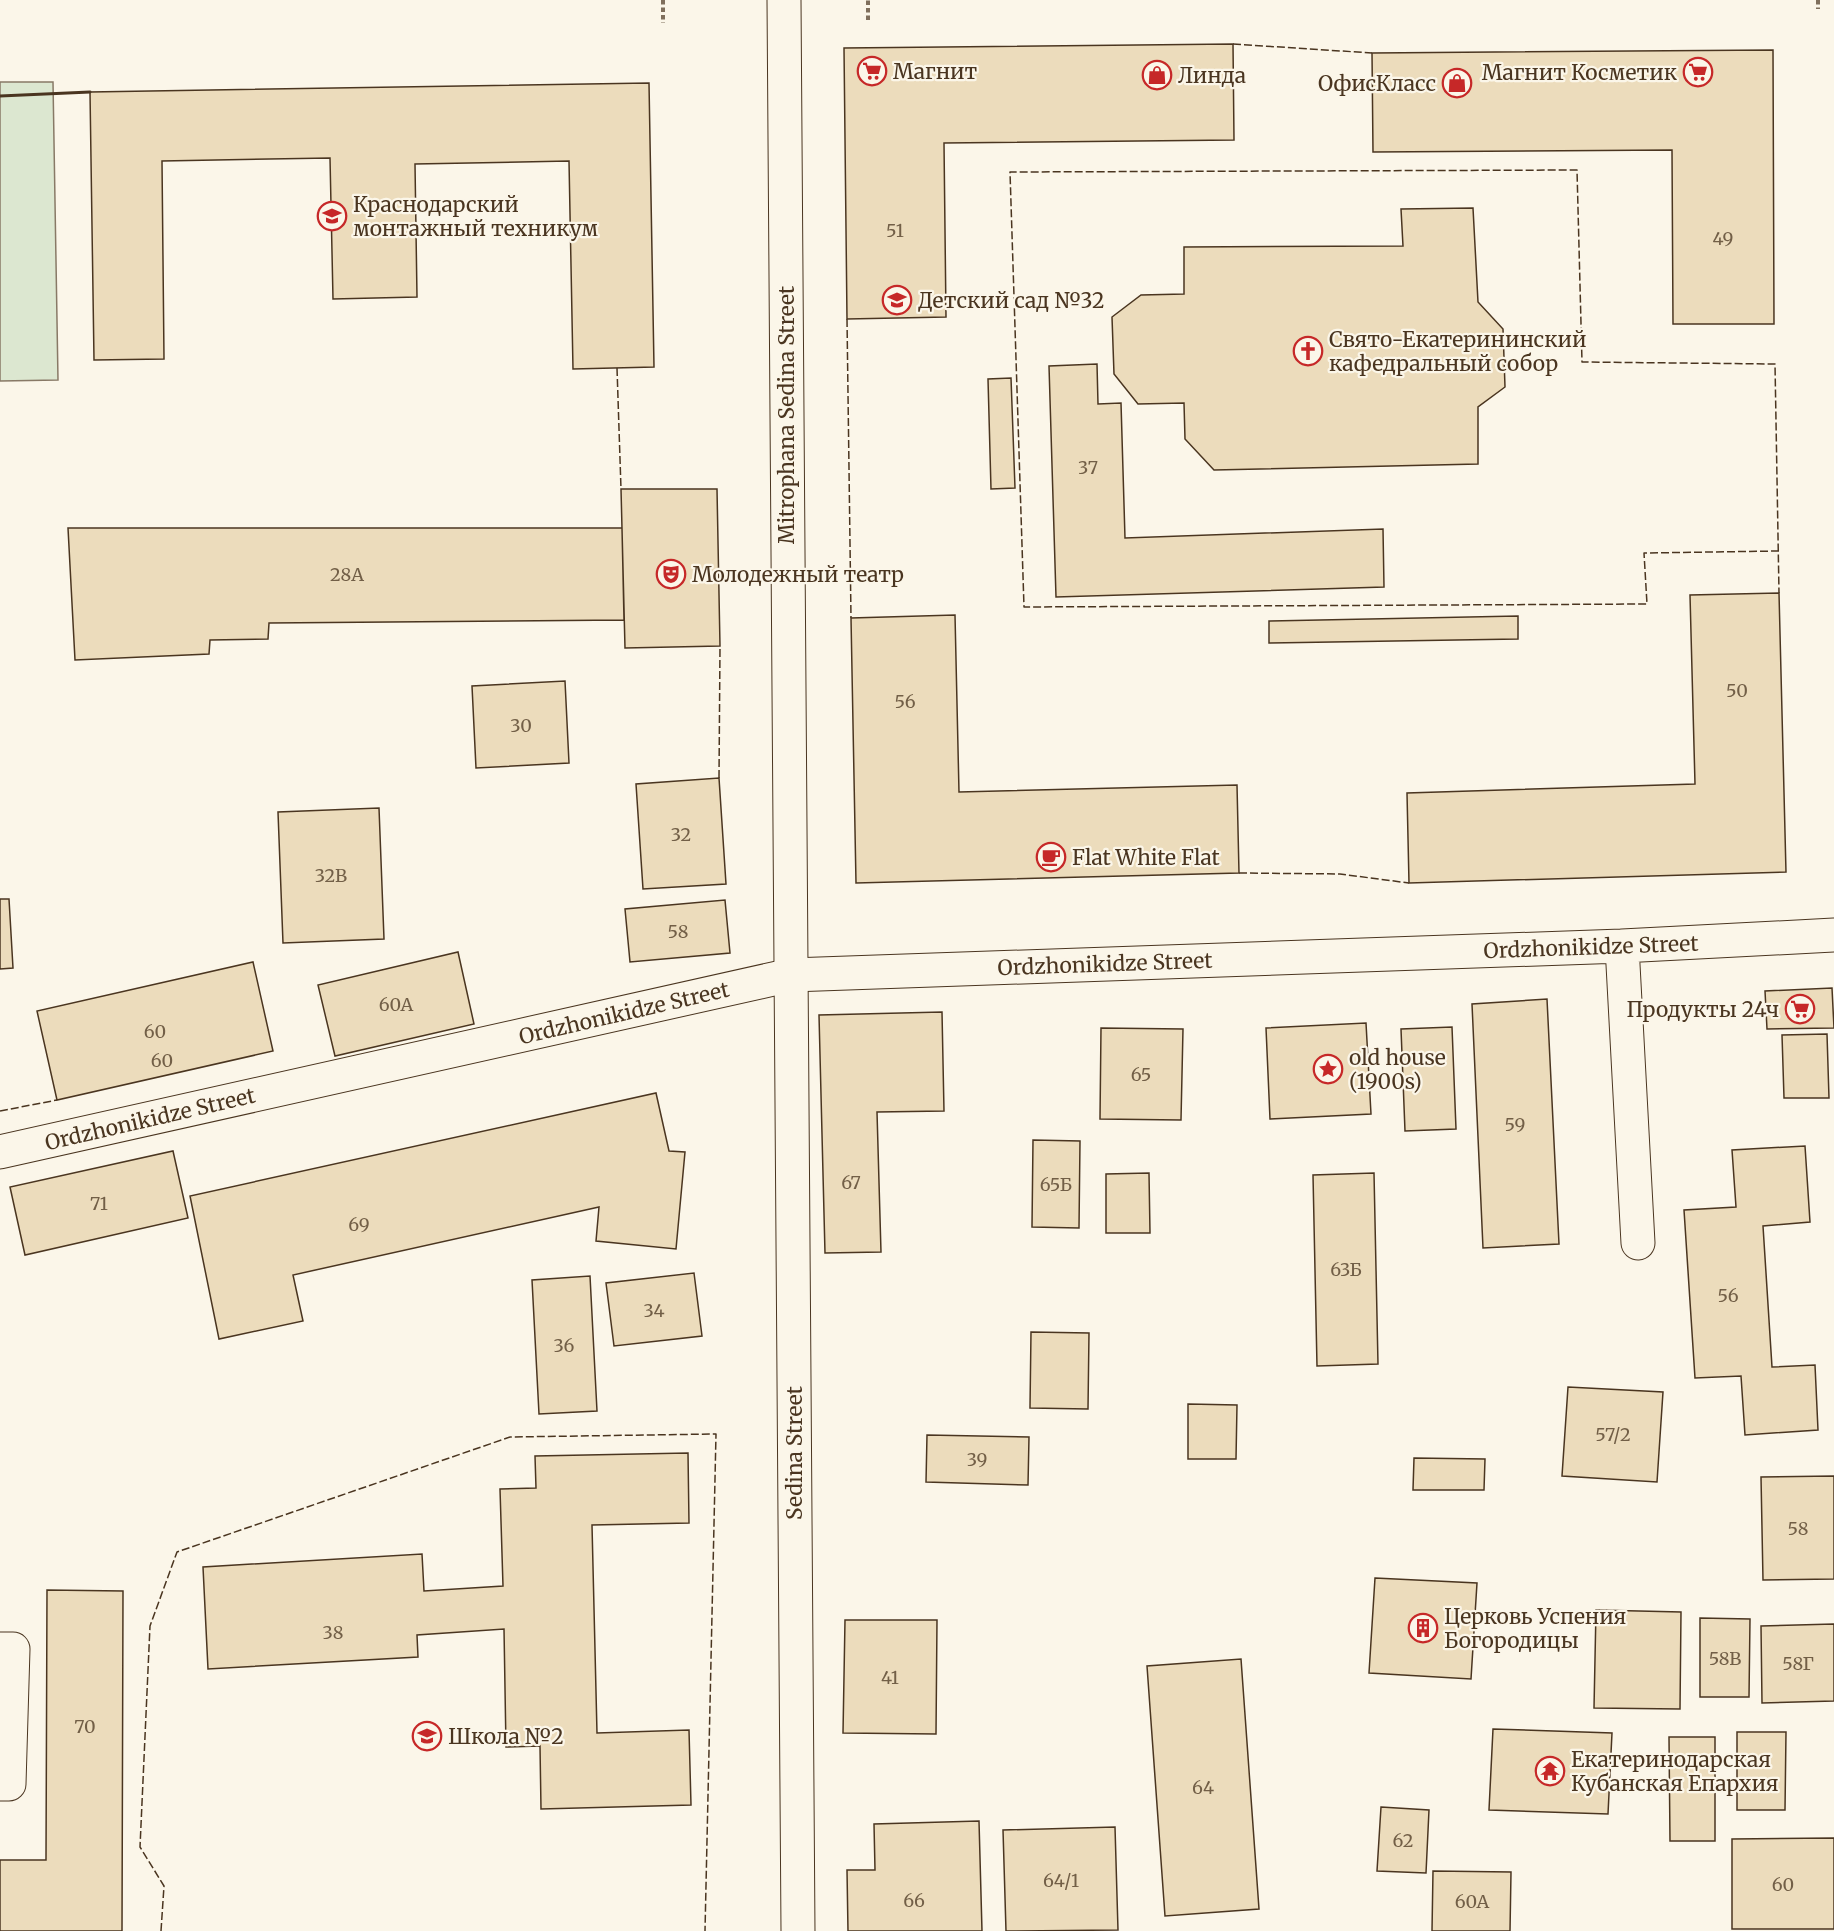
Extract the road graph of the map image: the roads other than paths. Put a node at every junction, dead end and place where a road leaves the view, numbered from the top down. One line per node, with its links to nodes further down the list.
1 (784, 0): 4 (main road, Mitrophana Sedina Street)
2 (1834, 935): 3 (main road, Ordzhonikidze Street)
3 (1622, 946): 4 (main road, Ordzhonikidze Street); 6 (main road)
4 (791, 975): 5 (main road, Ordzhonikidze Street); 9 (main road, Sedina Street)
5 (0, 1152)
6 (1638, 1243)
7 (0, 1649): 8 (main road)
8 (0, 1784)
9 (798, 1931)

